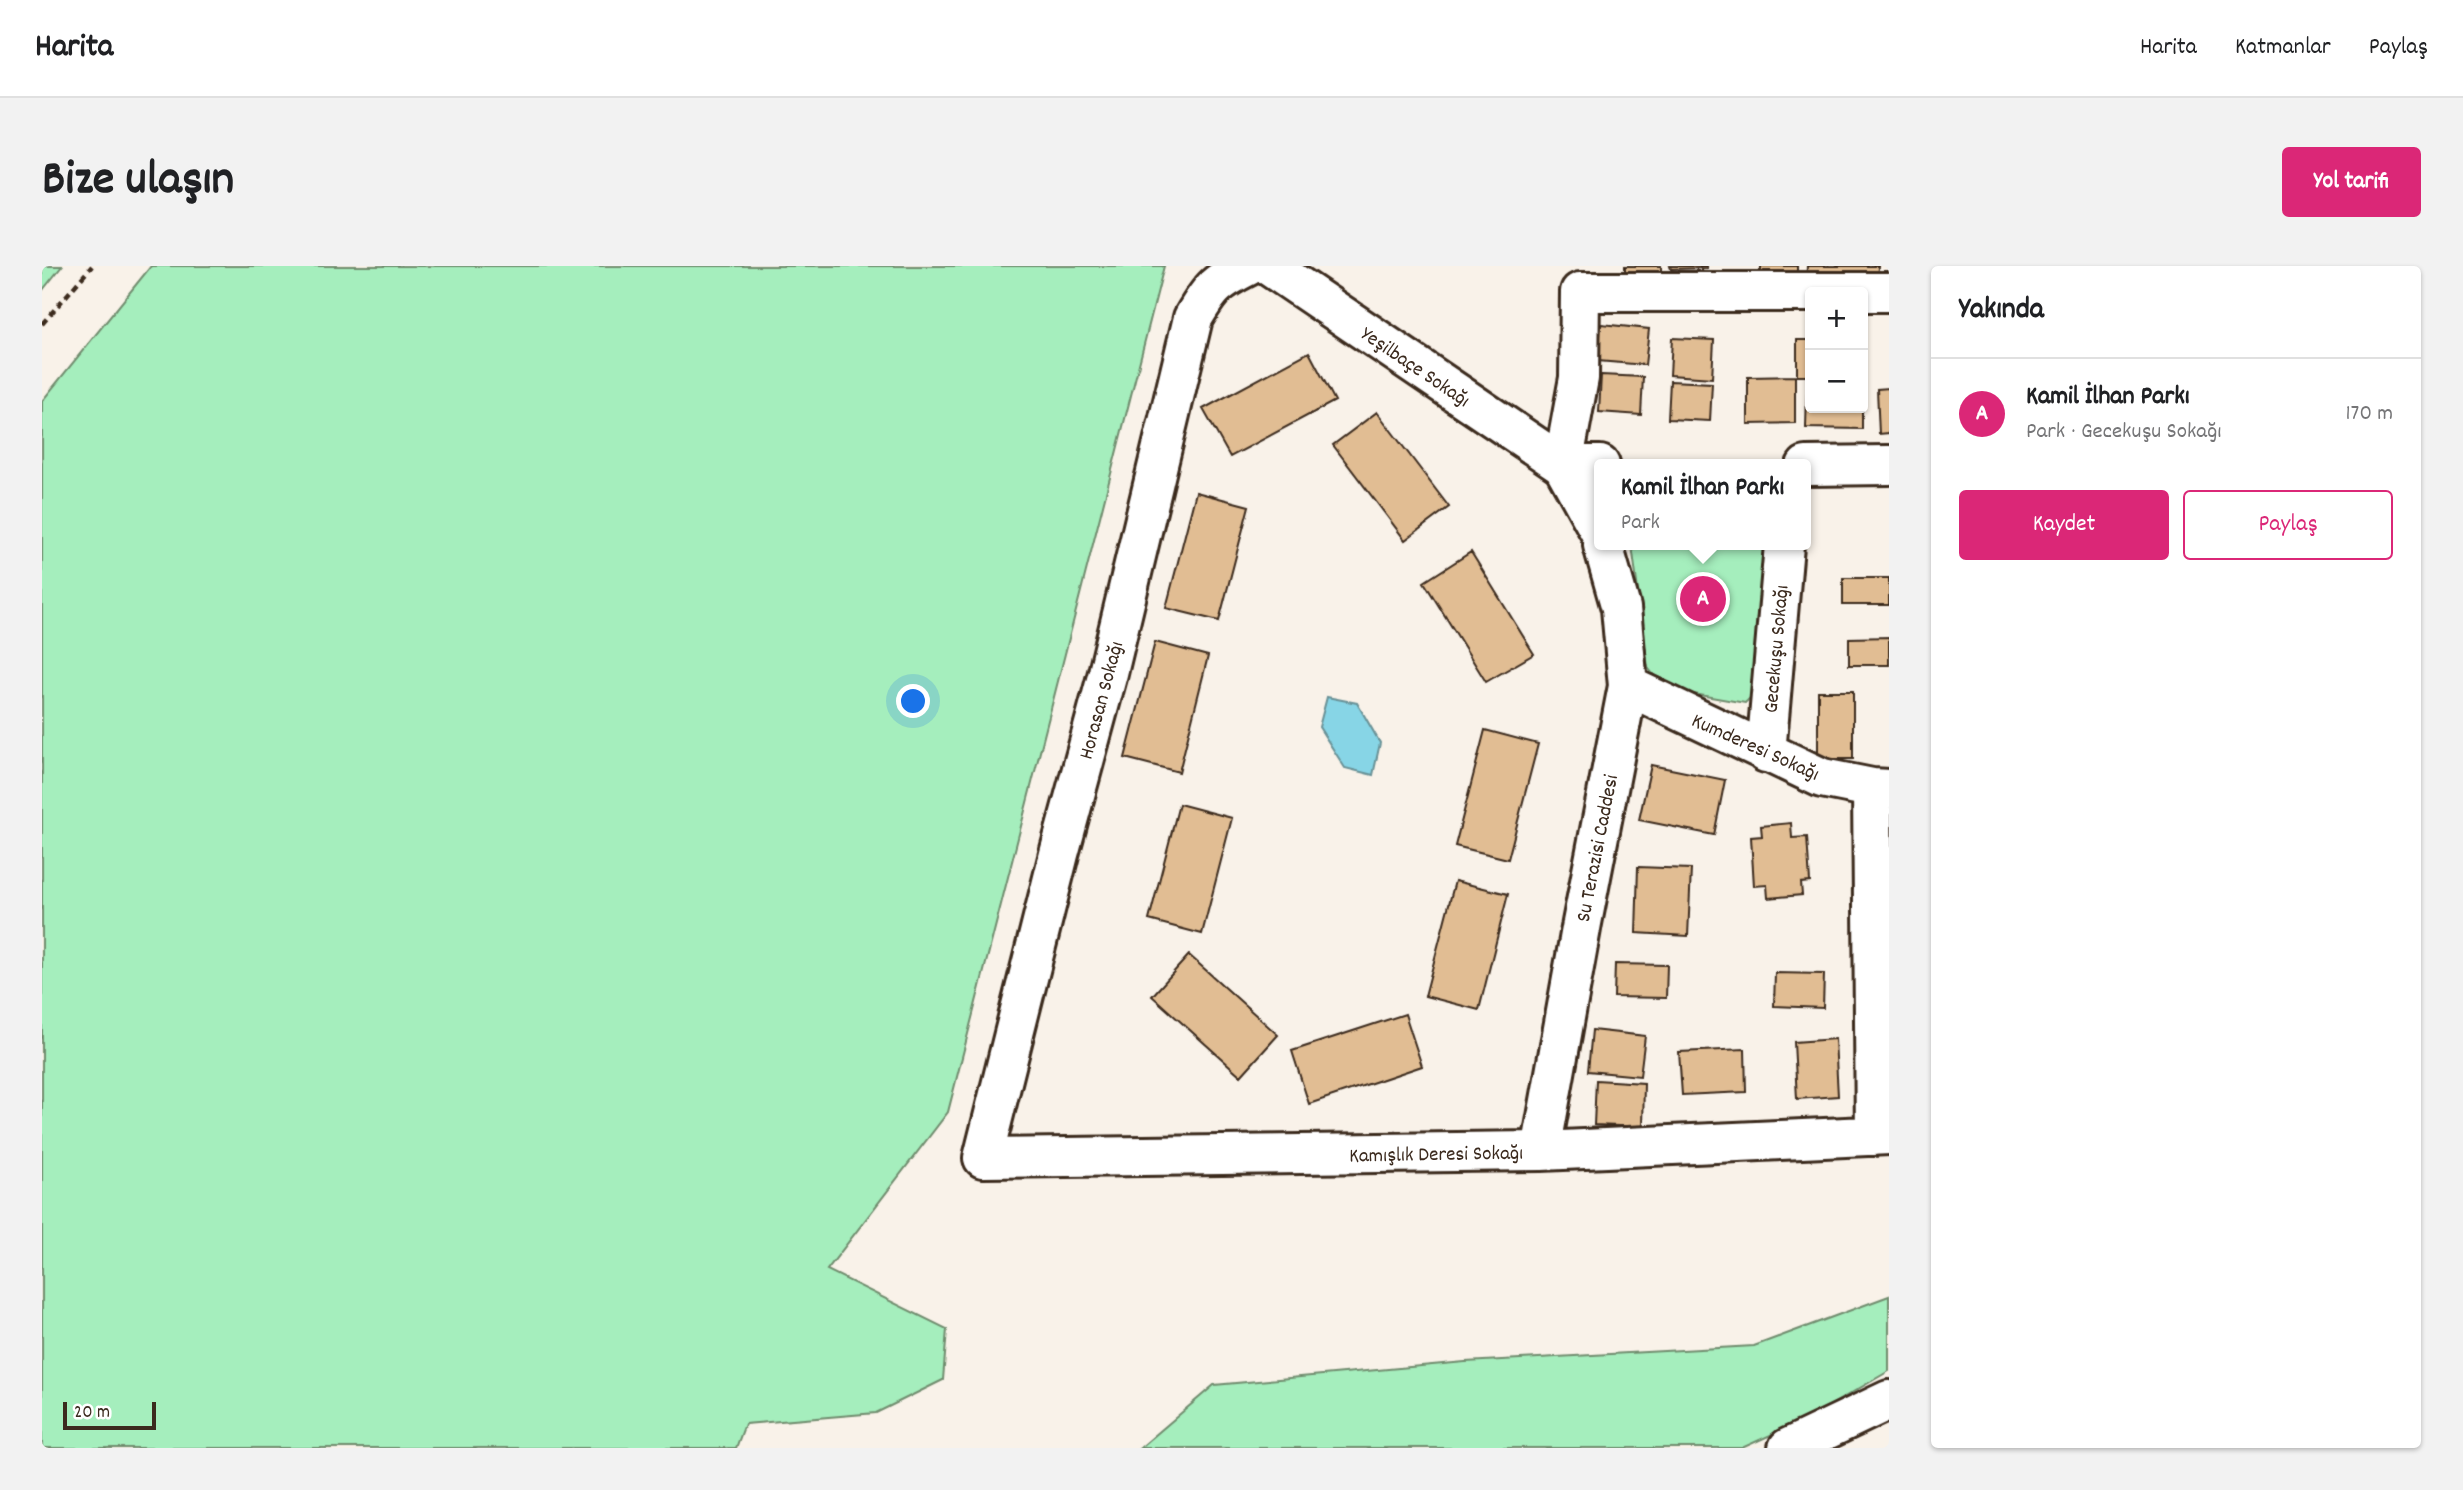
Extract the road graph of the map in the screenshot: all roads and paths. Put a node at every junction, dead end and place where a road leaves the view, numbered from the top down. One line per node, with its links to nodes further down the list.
1 (92, 266): 5 (path)
2 (1248, 266): 17 (street, Horasan Sokağı)
3 (1269, 266): 6 (street, Yeşilbaçe Sokağı)
4 (1889, 292): 6 (street)
5 (42, 324)
6 (1581, 465): 9 (street)
7 (1889, 465): 8 (street)
8 (1811, 466)
9 (1594, 512)
10 (1604, 550): 12 (street, Su Terazisi Caddesi)
11 (1784, 550): 13 (street, Gecekuşu Sokağı)
12 (1628, 687): 13 (street, Kumderesi Sokağı); 16 (street, Su Terazisi Caddesi)
13 (1766, 753): 14 (street, Kumderesi Sokağı)
14 (1881, 789): 15 (street)
15 (1882, 1135): 16 (street, Kamışlık Deresi Sokağı)
16 (1541, 1151): 17 (street, Kamışlık Deresi Sokağı)
17 (983, 1158)
18 (1889, 1400): 19 (street)
19 (1788, 1448)

